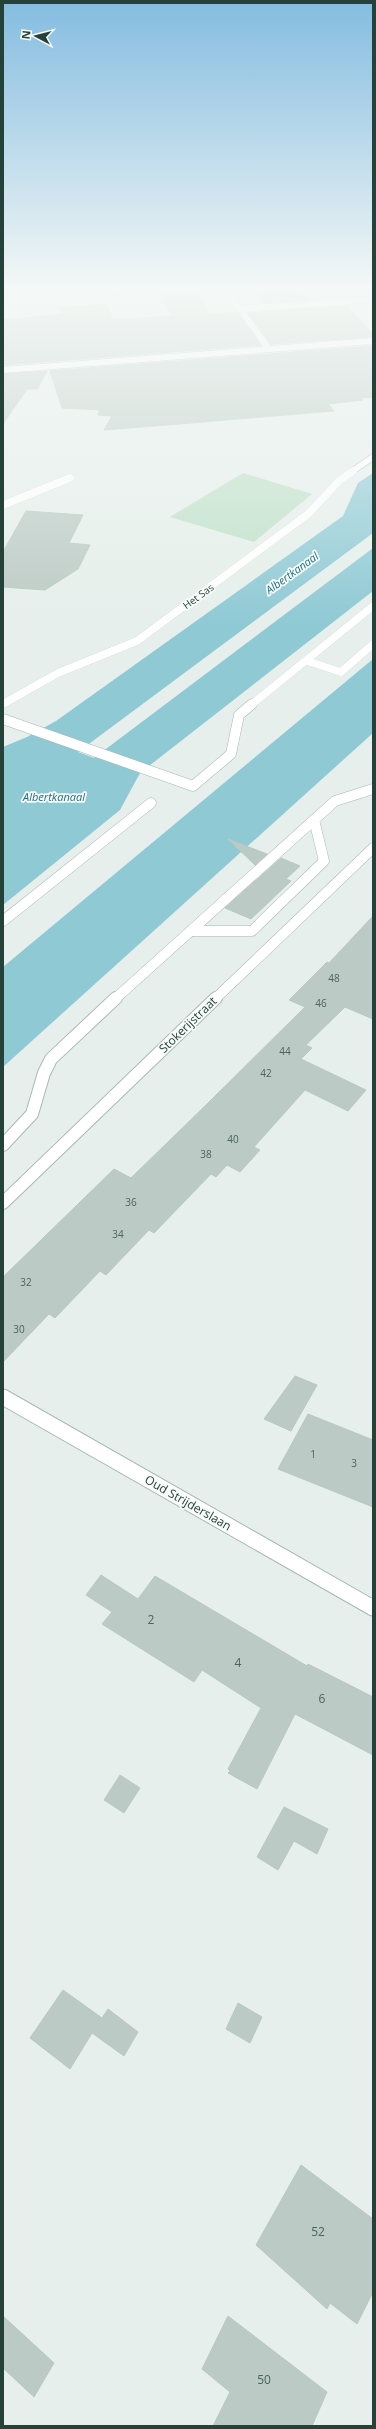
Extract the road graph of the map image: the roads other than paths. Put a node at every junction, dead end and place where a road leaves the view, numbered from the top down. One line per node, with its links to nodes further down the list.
1 (373, 457): 7 (street, Het Sas)
2 (70, 478): 3 (street)
3 (3, 505)
4 (373, 606): 6 (street)
5 (373, 644): 6 (street)
6 (307, 661): 8 (street)
7 (3, 704)
8 (3, 719)
9 (373, 790): 11 (street)
10 (151, 803): 13 (street)
11 (314, 820): 14 (street); 14 (street)
12 (373, 848): 16 (street, Stokerijstraat)
13 (3, 921)
14 (192, 931): 15 (street)
15 (3, 1145)
16 (3, 1203)
17 (3, 1397): 18 (street, Oud Strijderslaan)
18 (373, 1608)

